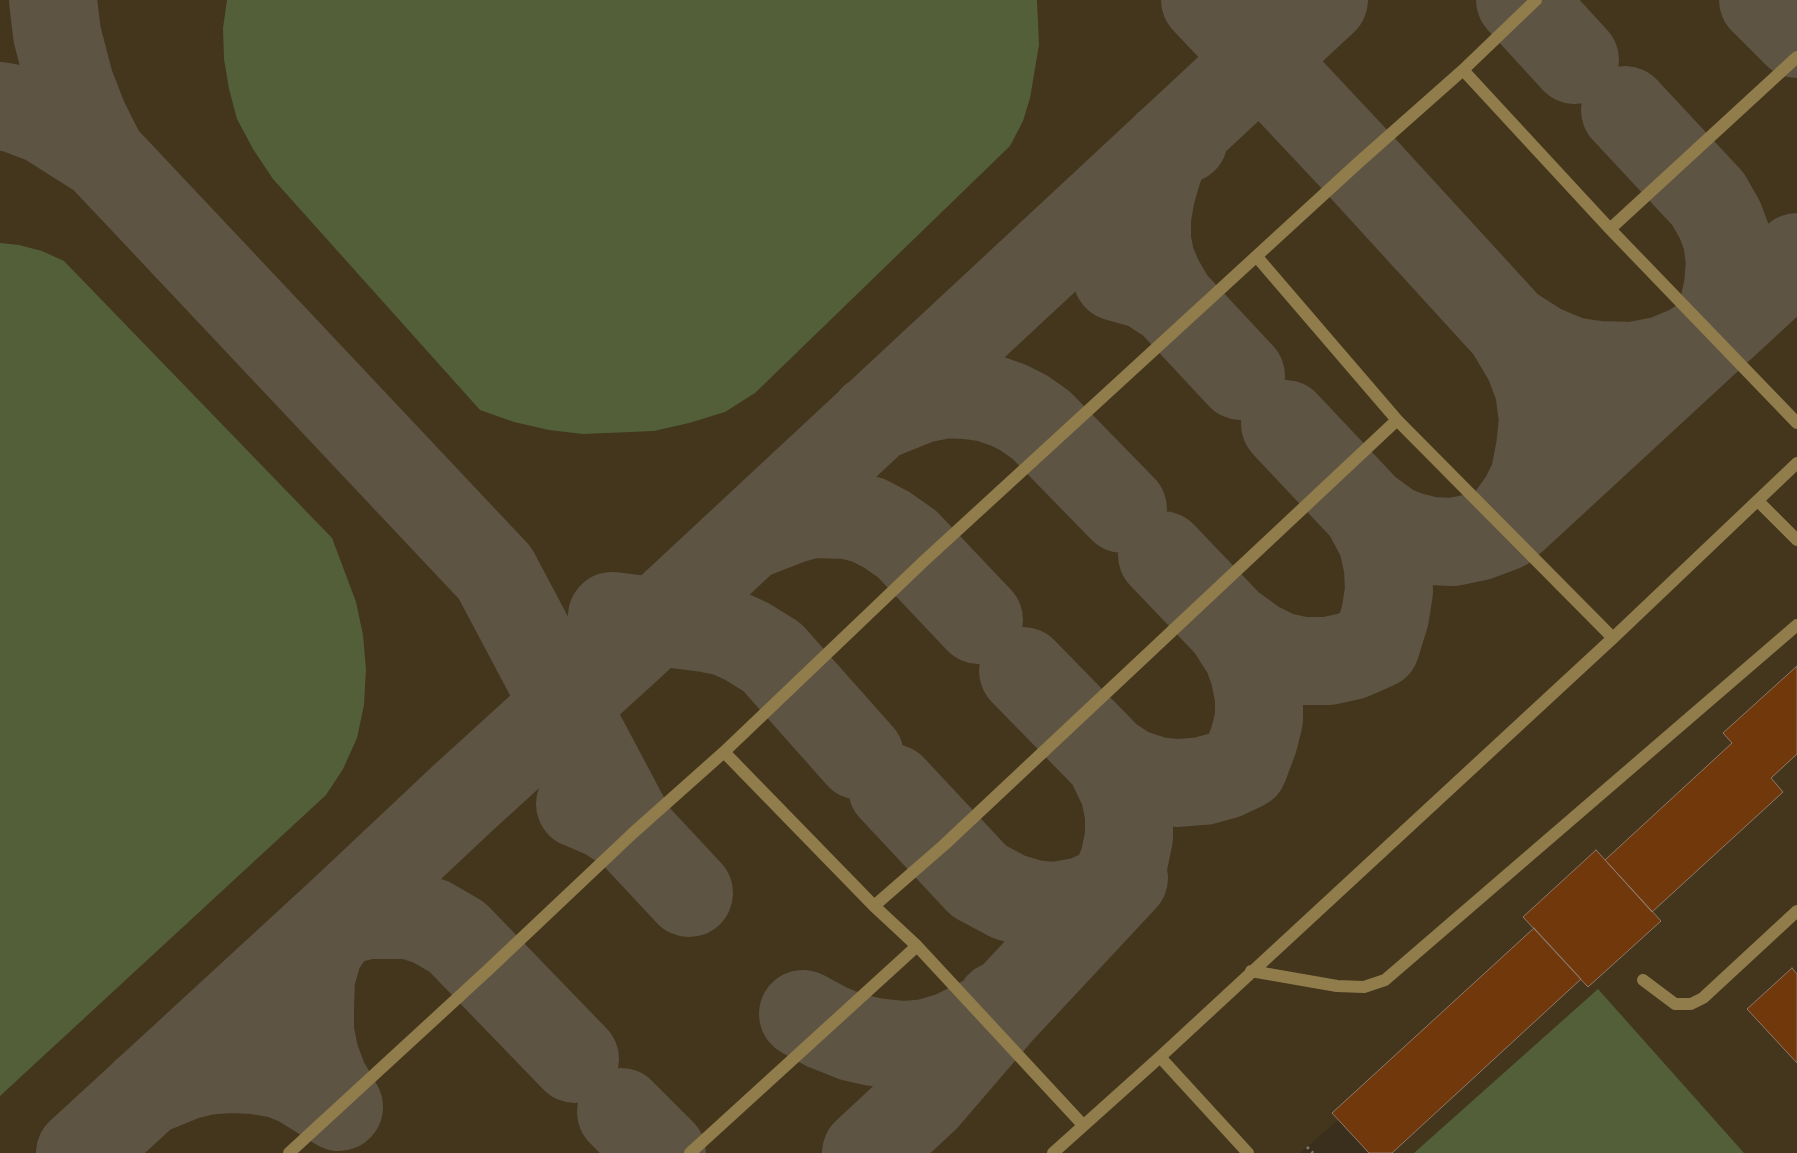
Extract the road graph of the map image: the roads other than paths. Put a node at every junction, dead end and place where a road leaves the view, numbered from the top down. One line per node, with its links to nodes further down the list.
1 (1536, 0): 3 (lane)
2 (1797, 57): 4 (lane)
3 (1463, 70): 4 (lane); 5 (lane)
4 (1610, 229): 7 (lane)
5 (1257, 257): 6 (lane); 13 (lane)
6 (1397, 420): 12 (lane); 14 (lane)
7 (1797, 423)
8 (1797, 463): 9 (lane)
9 (1758, 501): 10 (lane); 12 (lane)
10 (1797, 540)
11 (1797, 625): 17 (lane)
12 (1613, 638): 17 (lane)
13 (724, 752): 14 (lane); 21 (lane)
14 (874, 906): 16 (lane)
15 (1797, 911): 18 (lane)
16 (917, 946): 20 (lane); 22 (lane)
17 (1251, 971): 19 (lane)
18 (1643, 980)
19 (1160, 1057): 20 (lane); 24 (lane)
20 (1083, 1125): 23 (lane)
21 (289, 1153)
22 (690, 1153)
23 (1053, 1153)
24 (1248, 1153)

